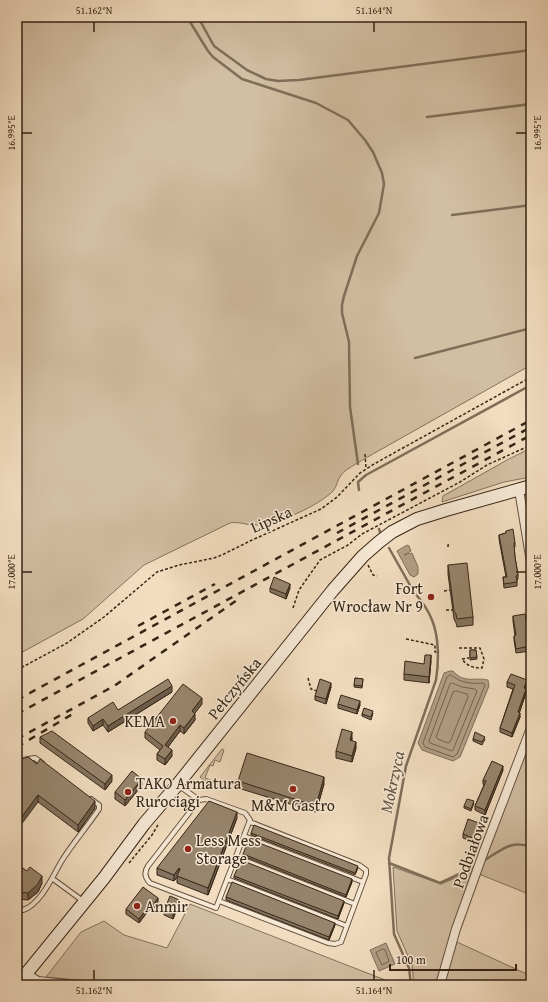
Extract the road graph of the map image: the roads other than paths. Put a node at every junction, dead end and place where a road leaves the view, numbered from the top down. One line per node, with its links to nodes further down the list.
1 (531, 486): 2 (main road, Pełczyńska)
2 (518, 490): 3 (street); 7 (main road, Pełczyńska)
3 (531, 562)
4 (531, 728): 24 (street, Podbiałowa)
5 (17, 762): 6 (lane)
6 (48, 767)
7 (178, 784): 9 (lane); 17 (main road, Pełczyńska)
8 (86, 795): 13 (lane)
9 (199, 800): 10 (lane); 16 (lane)
10 (250, 822): 11 (lane); 15 (lane)
11 (244, 836): 12 (lane); 15 (lane)
12 (236, 857): 14 (lane); 18 (lane)
13 (53, 879): 17 (lane); 19 (lane)
14 (227, 879): 16 (lane); 20 (lane)
15 (363, 882): 18 (lane)
16 (219, 901): 20 (lane)
17 (84, 902): 21 (main road, Pełczyńska)
18 (355, 904): 20 (lane)
19 (17, 906)
20 (347, 926)
21 (26, 974): 22 (main road, Pełczyńska); 23 (street)
22 (17, 985)
23 (77, 985)
24 (440, 985)

